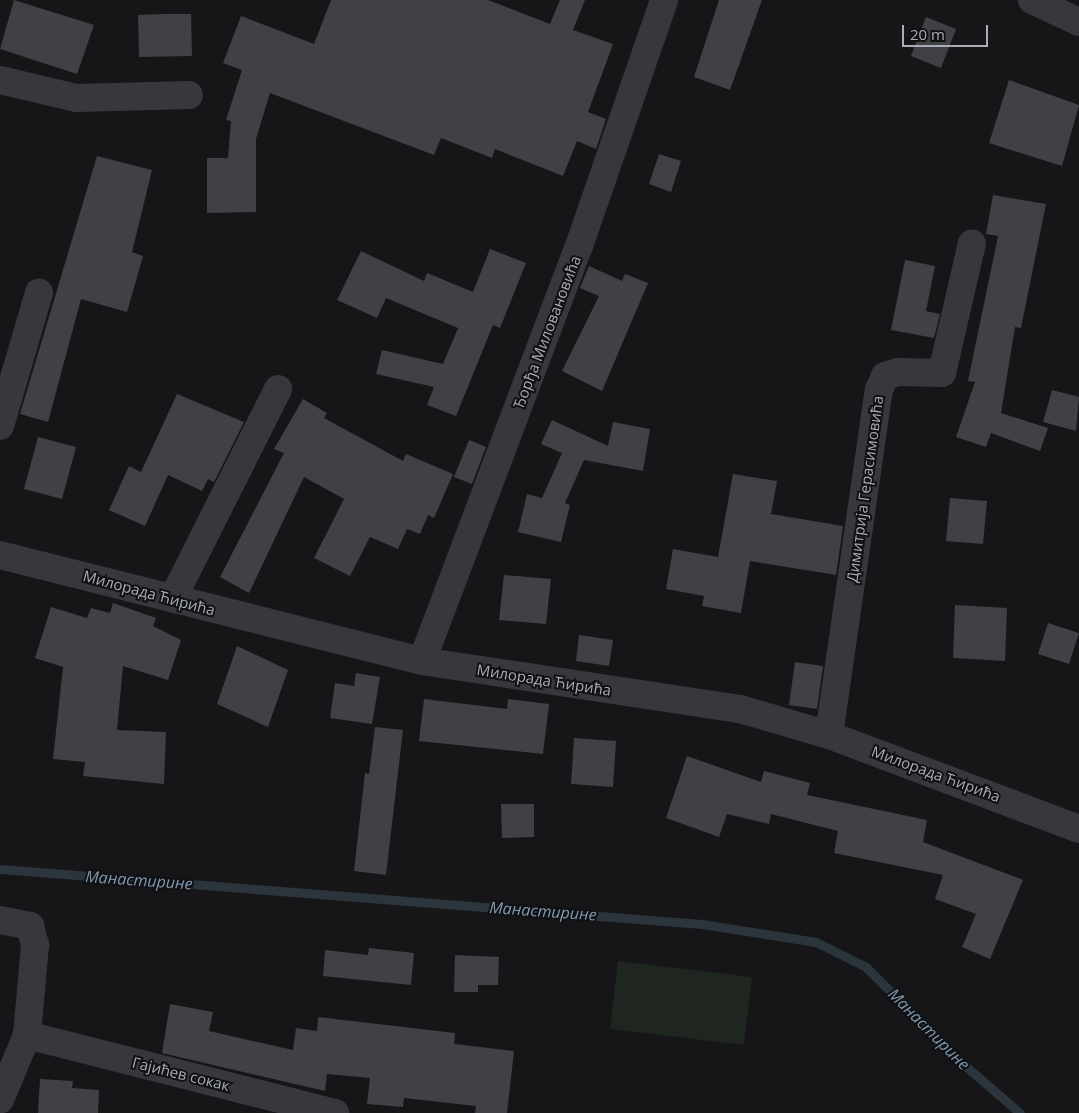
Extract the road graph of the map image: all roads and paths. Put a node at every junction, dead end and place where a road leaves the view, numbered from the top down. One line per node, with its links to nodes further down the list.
1 (664, 0): 12 (street, Ђорђа Миловановића)
2 (1037, 4): 3 (street)
3 (1079, 22)
4 (0, 80): 5 (street)
5 (190, 95)
6 (972, 243): 13 (street, Димитрија Герасимовића)
7 (39, 292): 9 (street)
8 (278, 389): 11 (street)
9 (0, 426)
10 (0, 555): 11 (street, Милорада Ћирића)
11 (173, 598): 12 (street, Милорада Ћирића)
12 (422, 661): 13 (street, Милорада Ћирића)
13 (829, 735): 14 (street, Милорада Ћирића)
14 (1079, 829)
15 (0, 920): 16 (street)
16 (27, 1035): 17 (street); 18 (street, Гајићев сокак)
17 (0, 1100)
18 (335, 1113)

